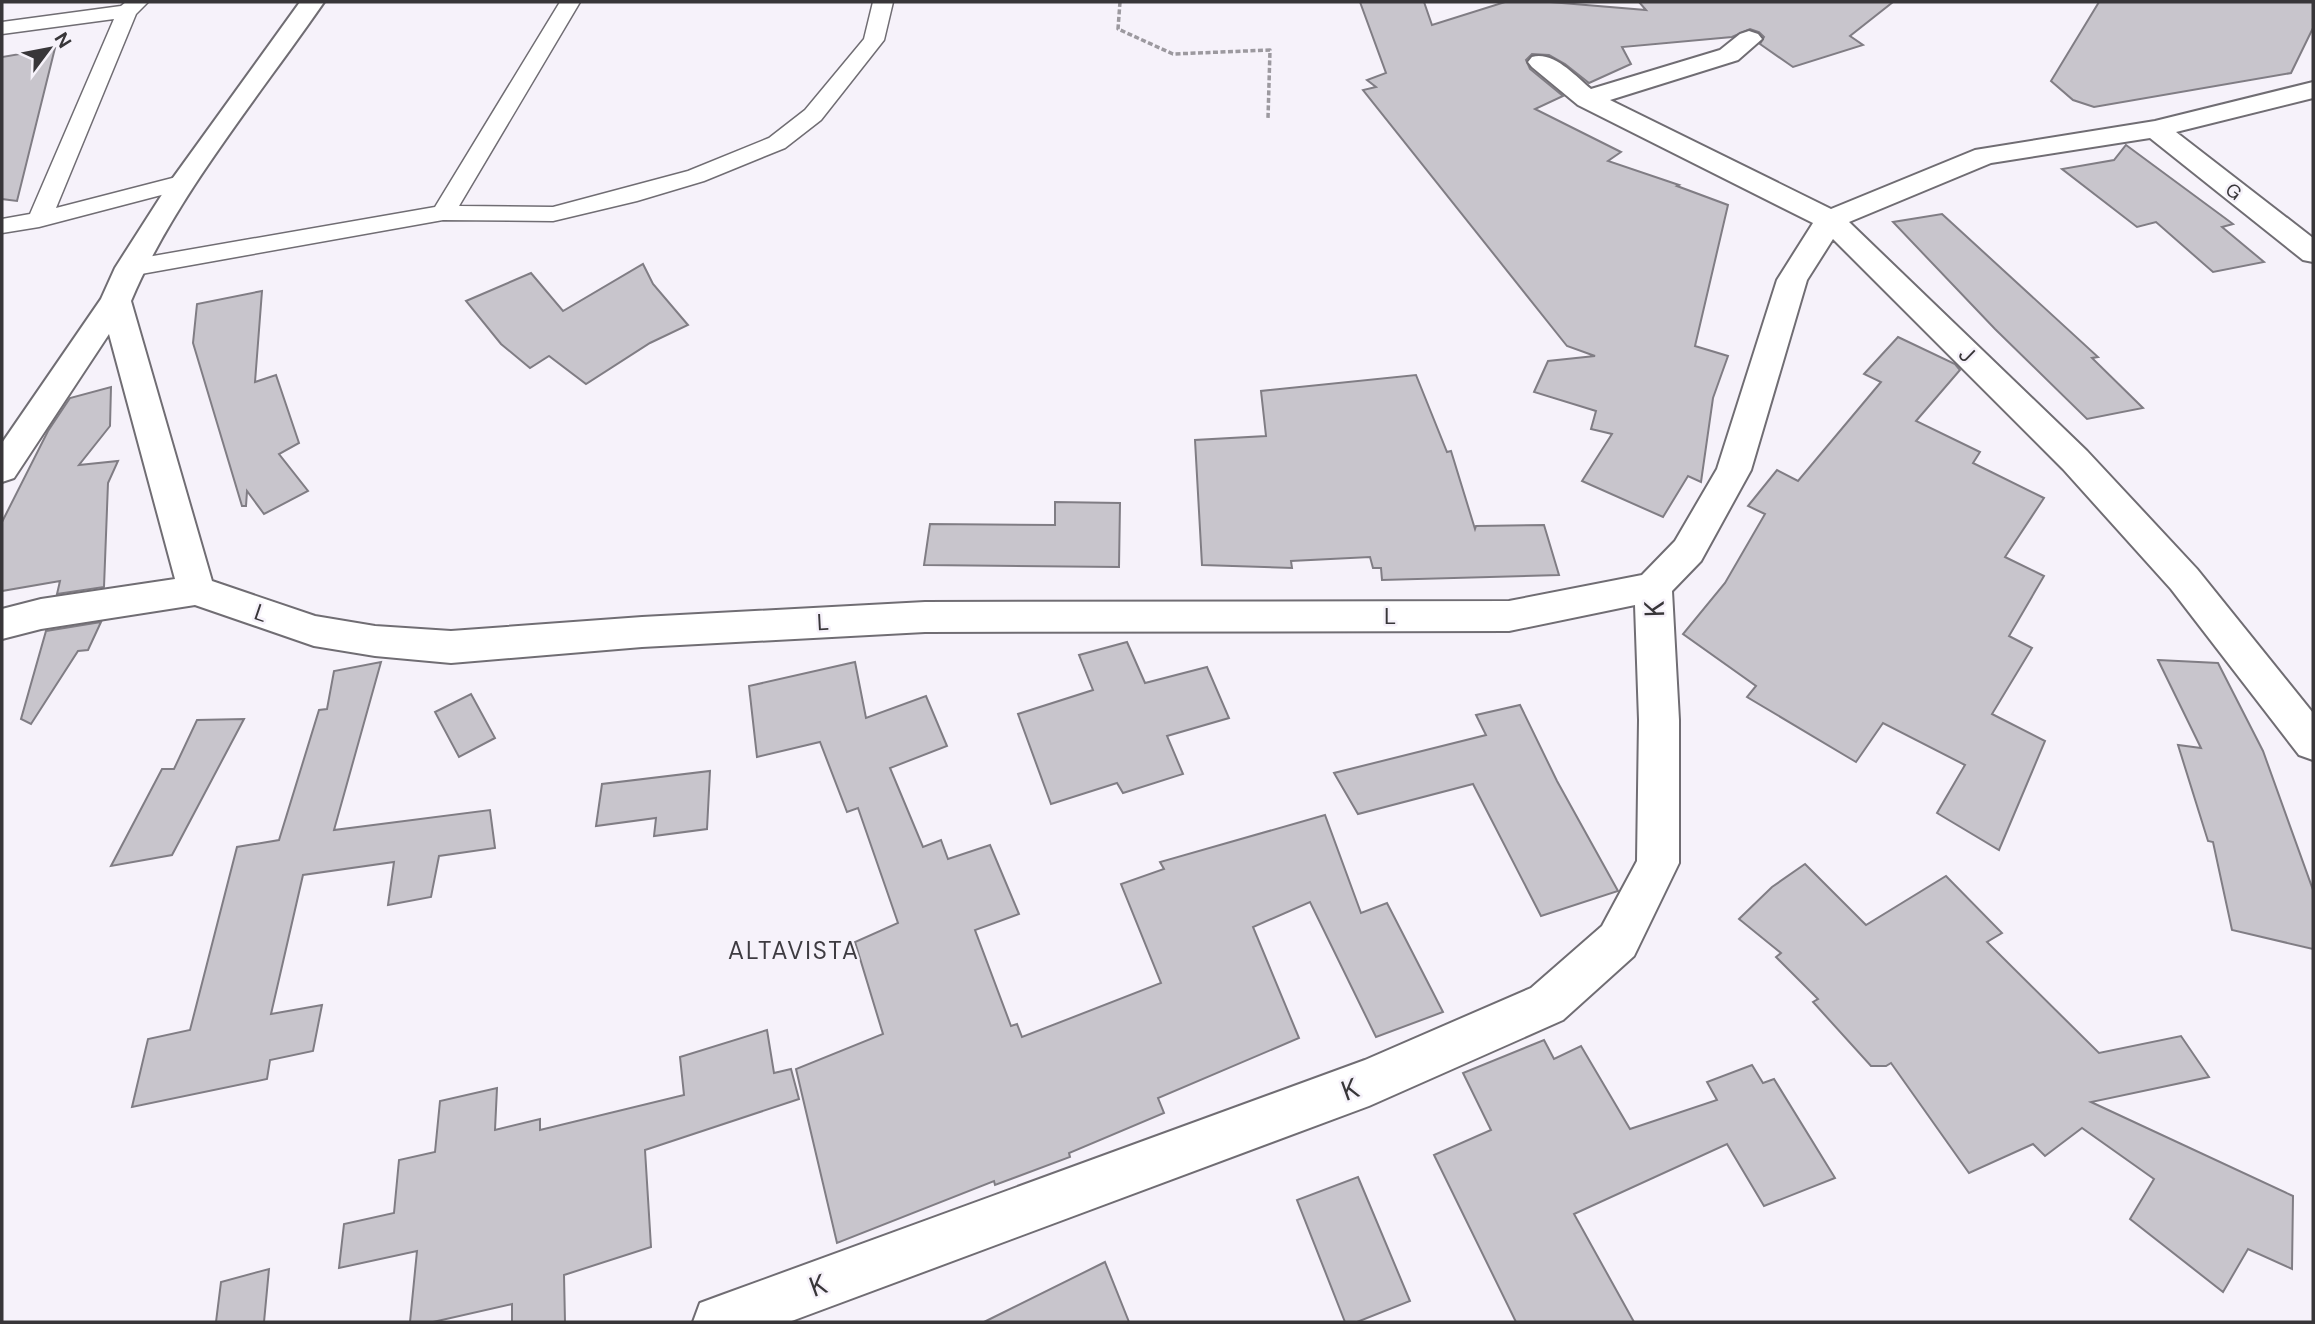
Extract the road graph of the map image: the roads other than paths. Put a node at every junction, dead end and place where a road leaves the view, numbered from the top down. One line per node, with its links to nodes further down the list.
1 (312, 2): 11 (street)
2 (570, 2): 12 (lane)
3 (883, 2): 12 (lane)
4 (133, 6): 5 (lane); 13 (lane)
5 (2, 28)
6 (1749, 39): 9 (street)
7 (1541, 62): 9 (street, J)
8 (2313, 90): 10 (street)
9 (1587, 99): 14 (street, J)
10 (2155, 129): 14 (street); 16 (street, G)
11 (184, 182): 13 (lane); 17 (street)
12 (443, 213): 17 (lane)
13 (39, 220): 15 (lane)
14 (1830, 220): 21 (street); 24 (street, J)
15 (2, 226)
16 (2313, 253)
17 (130, 268): 18 (street)
18 (116, 301): 19 (street); 22 (street)
19 (14, 438): 20 (street)
20 (2, 469)
21 (1653, 587): 22 (street, L); 25 (street, K)
22 (196, 590): 23 (street, L)
23 (2, 624)
24 (2313, 743)
25 (719, 1322)

